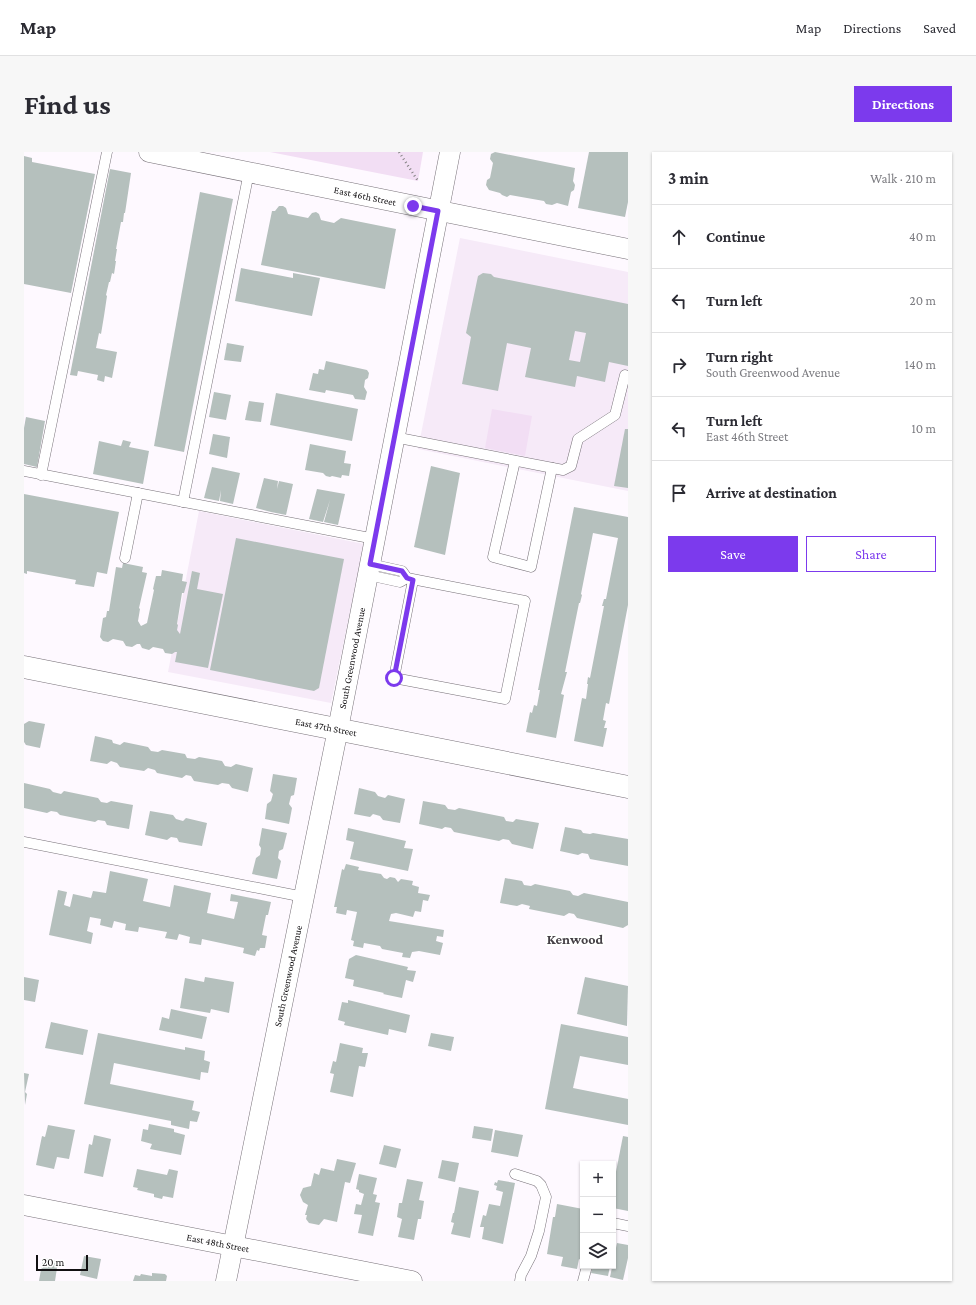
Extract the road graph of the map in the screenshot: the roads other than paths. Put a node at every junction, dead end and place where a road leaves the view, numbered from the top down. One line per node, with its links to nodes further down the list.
1 (106, 152): 12 (lane)
2 (149, 152): 4 (street, East 46th Street)
3 (450, 152): 5 (street, South Greenwood Avenue)
4 (249, 172): 5 (street, East 46th Street); 14 (lane)
5 (438, 211): 6 (street, East 46th Street); 8 (street, South Greenwood Avenue)
6 (628, 247)
7 (626, 375): 10 (lane)
8 (394, 437): 9 (lane); 15 (street, South Greenwood Avenue)
9 (515, 461): 10 (lane); 10 (lane)
10 (552, 468)
11 (24, 471): 12 (lane)
12 (41, 475): 13 (lane)
13 (138, 493): 14 (lane); 16 (lane)
14 (183, 502): 15 (lane)
15 (374, 539): 17 (street, South Greenwood Avenue)
16 (125, 558)
17 (369, 570): 18 (lane); 20 (street, South Greenwood Avenue)
18 (410, 579): 18 (lane)
19 (24, 667): 20 (main road, East 47th Street)
20 (338, 729): 21 (main road, East 47th Street); 23 (street, South Greenwood Avenue)
21 (628, 787)
22 (24, 842): 23 (lane)
23 (304, 898): 28 (street, South Greenwood Avenue)
24 (515, 1174): 32 (lane)
25 (24, 1205): 28 (street, East 48th Street)
26 (616, 1224): 27 (lane)
27 (628, 1226)
28 (233, 1246): 30 (street, South Greenwood Avenue); 31 (street, East 48th Street)
29 (586, 1269): 33 (lane)
30 (226, 1281)
31 (412, 1281)
32 (520, 1281)
33 (584, 1281)

